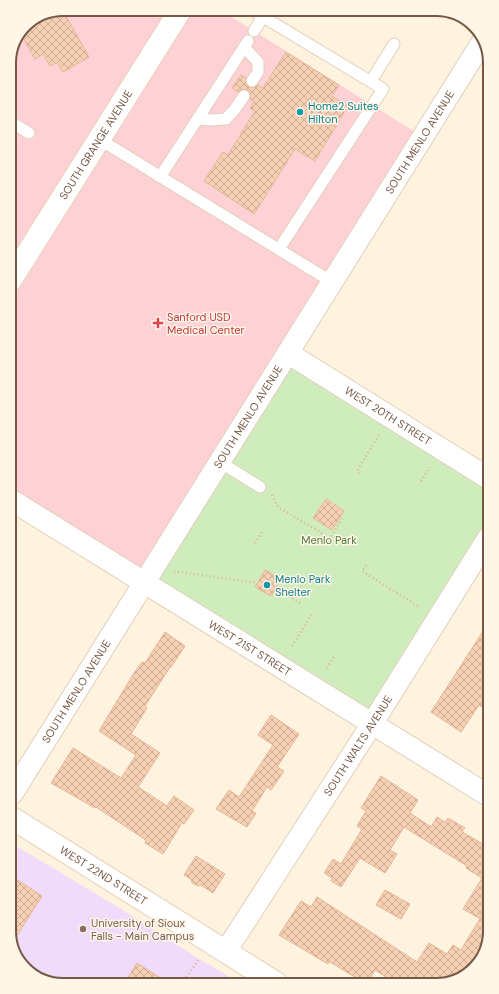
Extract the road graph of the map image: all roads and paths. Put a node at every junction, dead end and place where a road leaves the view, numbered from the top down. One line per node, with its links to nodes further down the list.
1 (177, 16): 13 (street, SOUTH GRANGE AVENUE)
2 (263, 16): 4 (lane)
3 (270, 16): 8 (lane)
4 (248, 40): 7 (lane); 10 (lane)
5 (394, 44): 8 (lane)
6 (479, 46): 17 (street, SOUTH MENLO AVENUE)
7 (252, 82)
8 (370, 82): 15 (lane)
9 (244, 96): 10 (lane)
10 (198, 119): 14 (lane)
11 (16, 125): 12 (lane)
12 (29, 133)
13 (99, 139): 14 (lane); 16 (street, SOUTH GRANGE AVENUE)
14 (160, 177): 15 (lane)
15 (279, 249): 17 (lane)
16 (16, 271)
17 (332, 282): 18 (street, SOUTH MENLO AVENUE)
18 (288, 353): 20 (street, SOUTH MENLO AVENUE); 23 (street, WEST 20TH STREET)
19 (379, 435): 22 (path)
20 (220, 462): 25 (lane); 33 (street, SOUTH MENLO AVENUE)
21 (430, 467): 24 (path)
22 (359, 473)
23 (483, 475)
24 (421, 481)
25 (260, 487): 27 (path)
26 (16, 503): 33 (street, WEST 21ST STREET)
27 (344, 516)
28 (263, 531): 29 (path)
29 (255, 544)
30 (483, 546): 42 (street, SOUTH WALTS AVENUE)
31 (366, 565): 37 (path)
32 (174, 572): 34 (path)
33 (144, 583): 42 (street, WEST 21ST STREET); 43 (street, SOUTH MENLO AVENUE)
34 (257, 583)
35 (289, 596): 36 (path)
36 (302, 604)
37 (418, 606)
38 (312, 614): 39 (path)
39 (292, 646)
40 (335, 655): 41 (path)
41 (327, 668)
42 (372, 724): 44 (street, WEST 21ST STREET); 46 (street, SOUTH WALTS AVENUE)
43 (16, 788)
44 (483, 792)
45 (16, 820): 46 (street, WEST 22ND STREET)
46 (226, 951): 49 (street, WEST 22ND STREET)
47 (199, 959): 48 (path)
48 (186, 978)
49 (268, 978)

